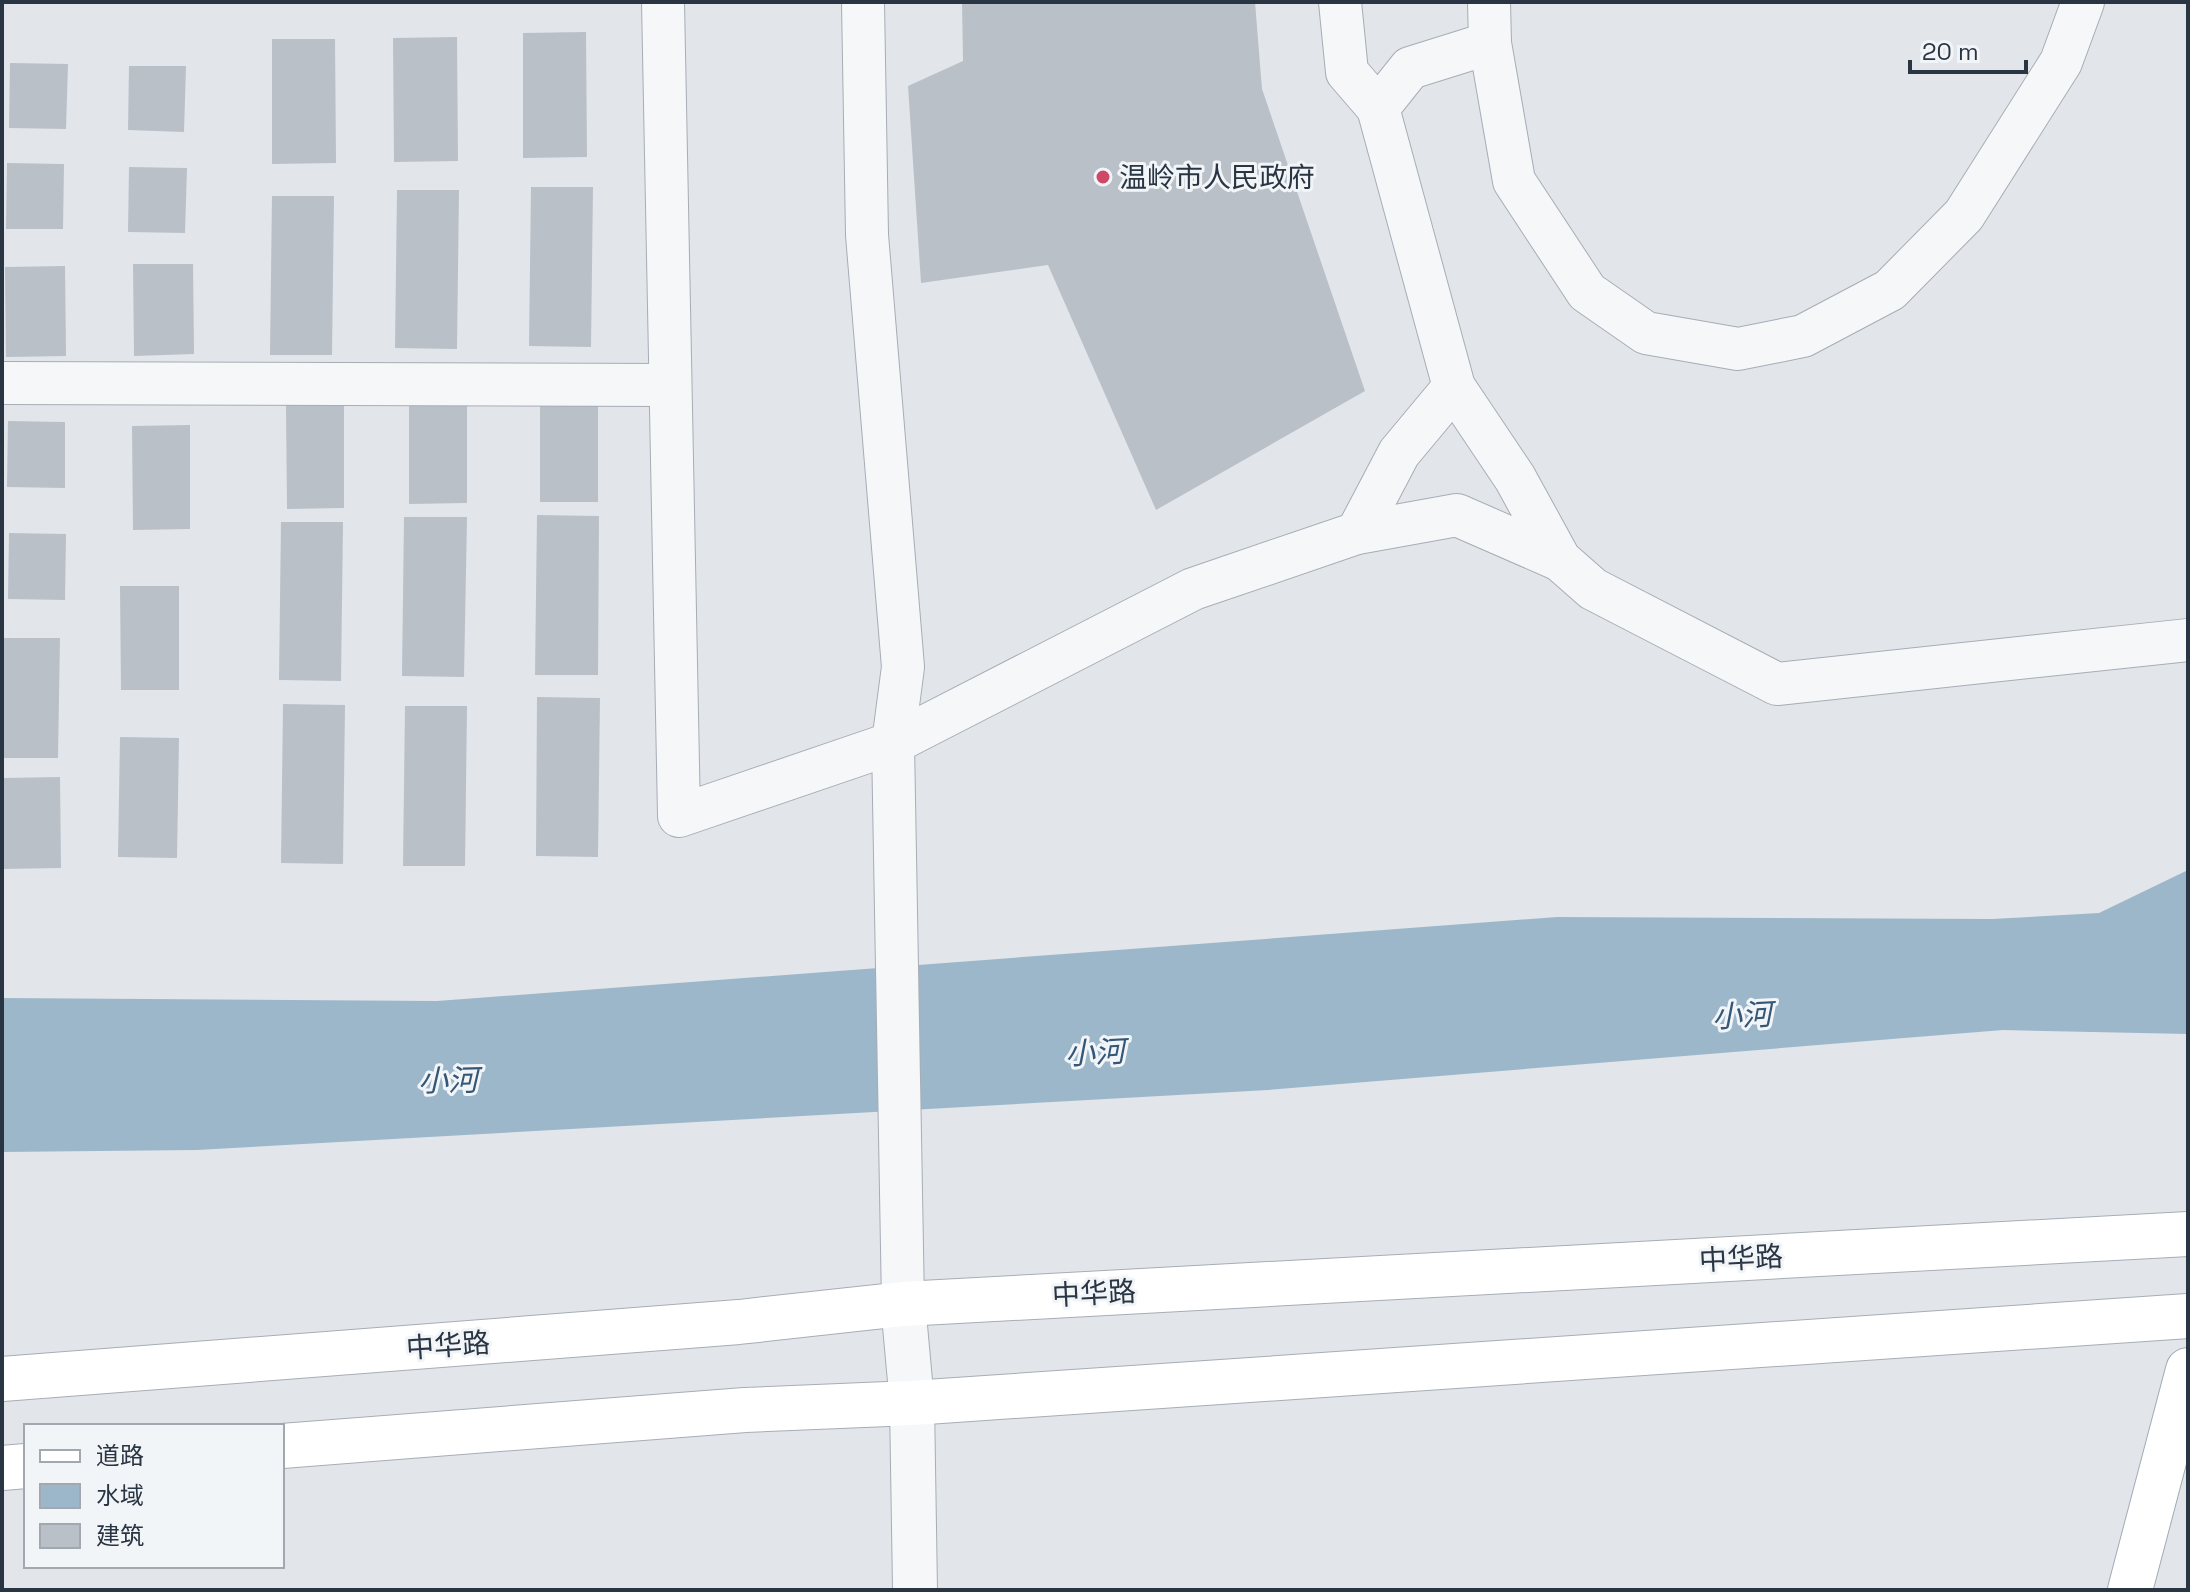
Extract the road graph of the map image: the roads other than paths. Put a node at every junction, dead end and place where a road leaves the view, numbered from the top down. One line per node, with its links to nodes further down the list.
1 (663, 2): 8 (street)
2 (863, 2): 13 (street)
3 (1340, 2): 6 (street)
4 (2083, 2): 5 (street)
5 (1490, 22): 6 (street)
6 (1378, 108): 9 (street)
7 (2, 383): 8 (street)
8 (670, 385): 13 (street)
9 (1454, 387): 10 (street); 11 (street)
10 (1357, 533): 11 (street); 13 (street)
11 (1560, 560): 12 (street)
12 (2188, 640)
13 (893, 743): 15 (street)
14 (2188, 1234): 15 (main road, 中华路)
15 (903, 1304): 18 (main road, 中华路); 19 (street)
16 (2188, 1316): 19 (main road)
17 (2188, 1370): 24 (main road)
18 (2, 1379)
19 (912, 1403): 20 (main road); 23 (street)
20 (284, 1446)
21 (24, 1466): 22 (main road)
22 (2, 1468)
23 (915, 1590)
24 (2130, 1590)

